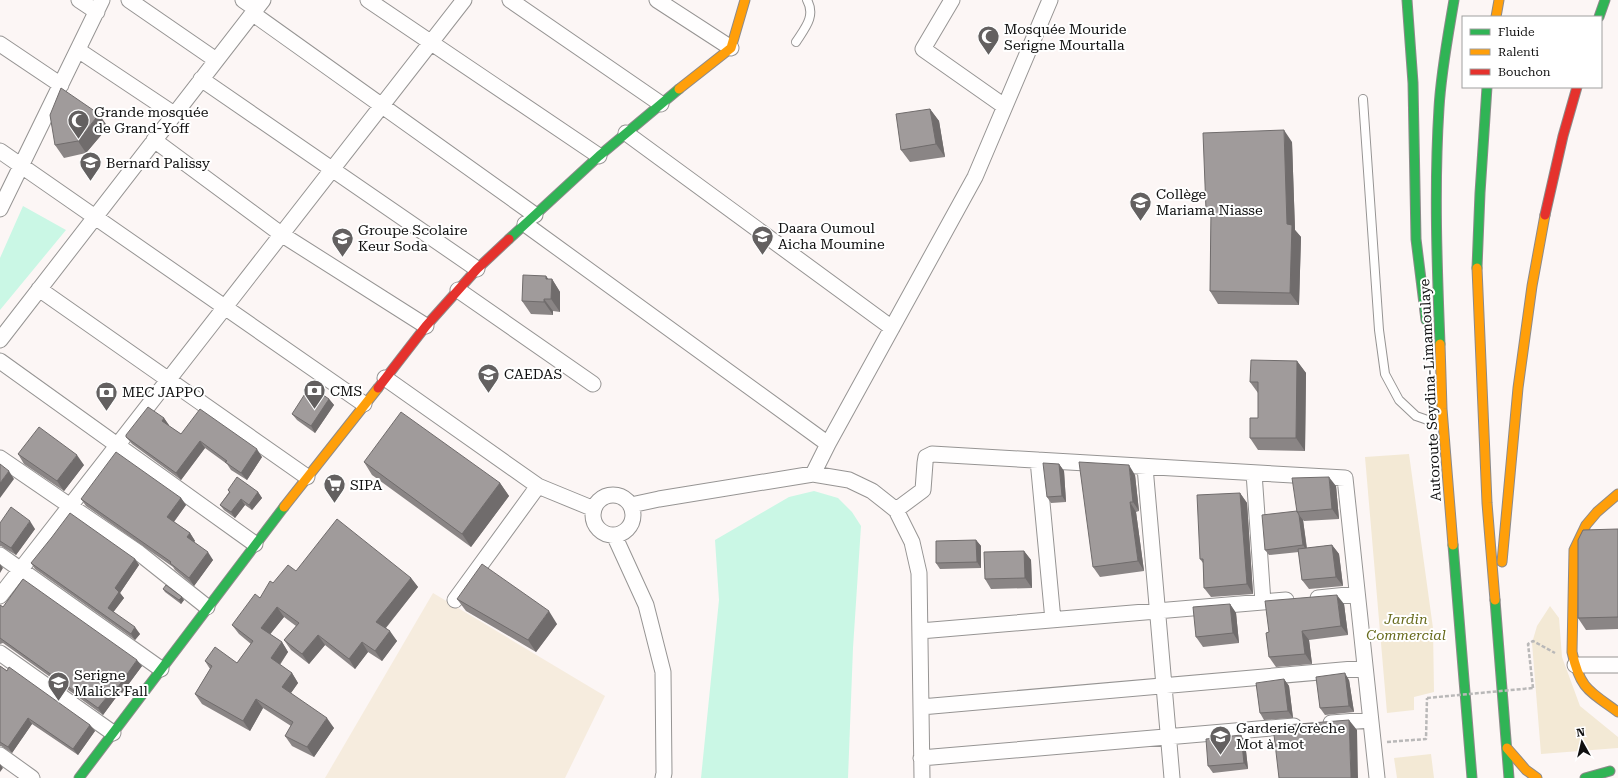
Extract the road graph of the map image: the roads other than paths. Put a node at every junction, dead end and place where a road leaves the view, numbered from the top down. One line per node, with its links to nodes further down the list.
1 (79, 0): 16 (street)
2 (129, 0): 25 (street)
3 (243, 0): 17 (street)
4 (368, 0): 20 (street)
5 (464, 0): 20 (street)
6 (510, 0): 31 (street)
7 (657, 0): 23 (street)
8 (745, 0): 23 (main road)
9 (807, 0): 21 (lane)
10 (952, 0): 33 (street)
11 (1050, 0): 33 (street)
12 (1407, 0): 50 (main road)
13 (1454, 0): 59 (main road, Autoroute Seydina-Limamoulaye)
14 (1499, 0): 18 (main road)
15 (1605, 0): 19 (main road)
16 (99, 6): 24 (street)
17 (257, 7): 25 (street); 32 (street)
18 (1496, 16)
19 (1599, 16)
20 (431, 42): 32 (street); 38 (street)
21 (796, 42)
22 (0, 44): 27 (street)
23 (731, 48): 31 (main road)
24 (78, 50): 27 (street); 34 (street)
25 (216, 60): 26 (street)
26 (201, 79): 34 (street); 40 (street)
27 (61, 85): 39 (street)
28 (1487, 88): 87 (main road)
29 (1577, 88): 87 (main road)
30 (1364, 99): 60 (lane)
31 (661, 104): 35 (main road)
32 (382, 106): 40 (street); 43 (street)
33 (1004, 106): 51 (street)
34 (174, 114): 36 (street)
35 (626, 133): 38 (main road); 51 (street)
36 (154, 140): 42 (street); 44 (street)
37 (0, 151): 39 (street)
38 (600, 156): 43 (main road)
39 (21, 166): 41 (street); 42 (street)
40 (332, 169): 44 (street); 45 (street)
41 (0, 209)
42 (94, 217): 46 (street); 48 (street)
43 (530, 219): 45 (main road); 61 (street)
44 (281, 234): 48 (street); 49 (street)
45 (477, 269): 47 (main road)
46 (39, 288): 52 (street); 56 (street)
47 (458, 290): 49 (main road); 57 (street)
48 (224, 308): 56 (street); 58 (street)
49 (426, 326): 55 (main road)
50 (1427, 327)
51 (892, 328): 61 (street)
52 (0, 340)
53 (1430, 349): 59 (main road)
54 (0, 361): 62 (street)
55 (385, 378): 58 (main road); 69 (street)
56 (168, 380): 62 (street); 68 (street)
57 (593, 384)
58 (364, 404): 68 (main road)
59 (1442, 409): 60 (main road, Autoroute Seydina-Limamoulaye)
60 (1443, 425): 111 (main road, Autoroute Seydina-Limamoulaye)
61 (828, 444): 67 (street)
62 (117, 445): 72 (street); 76 (street)
63 (0, 458): 72 (street)
64 (1038, 460): 65 (street); 74 (street); 85 (street)
65 (1145, 467): 66 (street); 84 (street)
66 (1254, 473): 79 (street); 82 (street)
67 (813, 474): 71 (street); 74 (street)
68 (307, 477): 76 (main road)
69 (538, 486): 73 (street); 81 (street)
70 (1618, 494): 89 (main road)
71 (631, 505): 73 (street); 75 (street)
72 (70, 506): 78 (street); 83 (street)
73 (594, 509): 75 (street)
74 (896, 510): 86 (street)
75 (614, 535): 107 (street)
76 (255, 544): 83 (main road)
77 (0, 555): 78 (street)
78 (20, 570): 80 (street); 92 (street)
79 (1357, 594): 82 (street); 91 (street)
80 (0, 596)
81 (454, 600)
82 (1263, 602): 84 (street)
83 (207, 607): 92 (main road)
84 (1158, 611): 85 (street); 93 (street)
85 (1053, 620): 86 (street)
86 (920, 631): 96 (street)
87 (1498, 647): 101 (main road)
88 (0, 653): 99 (street)
89 (1575, 664): 90 (street); 94 (main road)
90 (1618, 665)
91 (1365, 668): 93 (street); 98 (street)
92 (161, 669): 99 (main road)
93 (1164, 685): 96 (street); 100 (street)
94 (1603, 700): 95 (main road); 97 (main road)
95 (1618, 703)
96 (921, 707): 103 (street)
97 (1618, 712)
98 (1370, 720): 100 (street); 110 (street)
99 (113, 733): 106 (main road)
100 (1169, 736): 103 (street); 109 (street)
101 (1507, 748): 112 (main road); 113 (main road)
102 (0, 755): 105 (street)
103 (921, 758): 108 (street)
104 (1614, 770): 114 (main road); 115 (main road)
105 (32, 778)
106 (79, 778)
107 (663, 778)
108 (922, 778)
109 (1172, 778)
110 (1376, 778)
111 (1472, 778)
112 (1509, 778)
113 (1537, 778)
114 (1585, 778)
115 (1601, 778)

